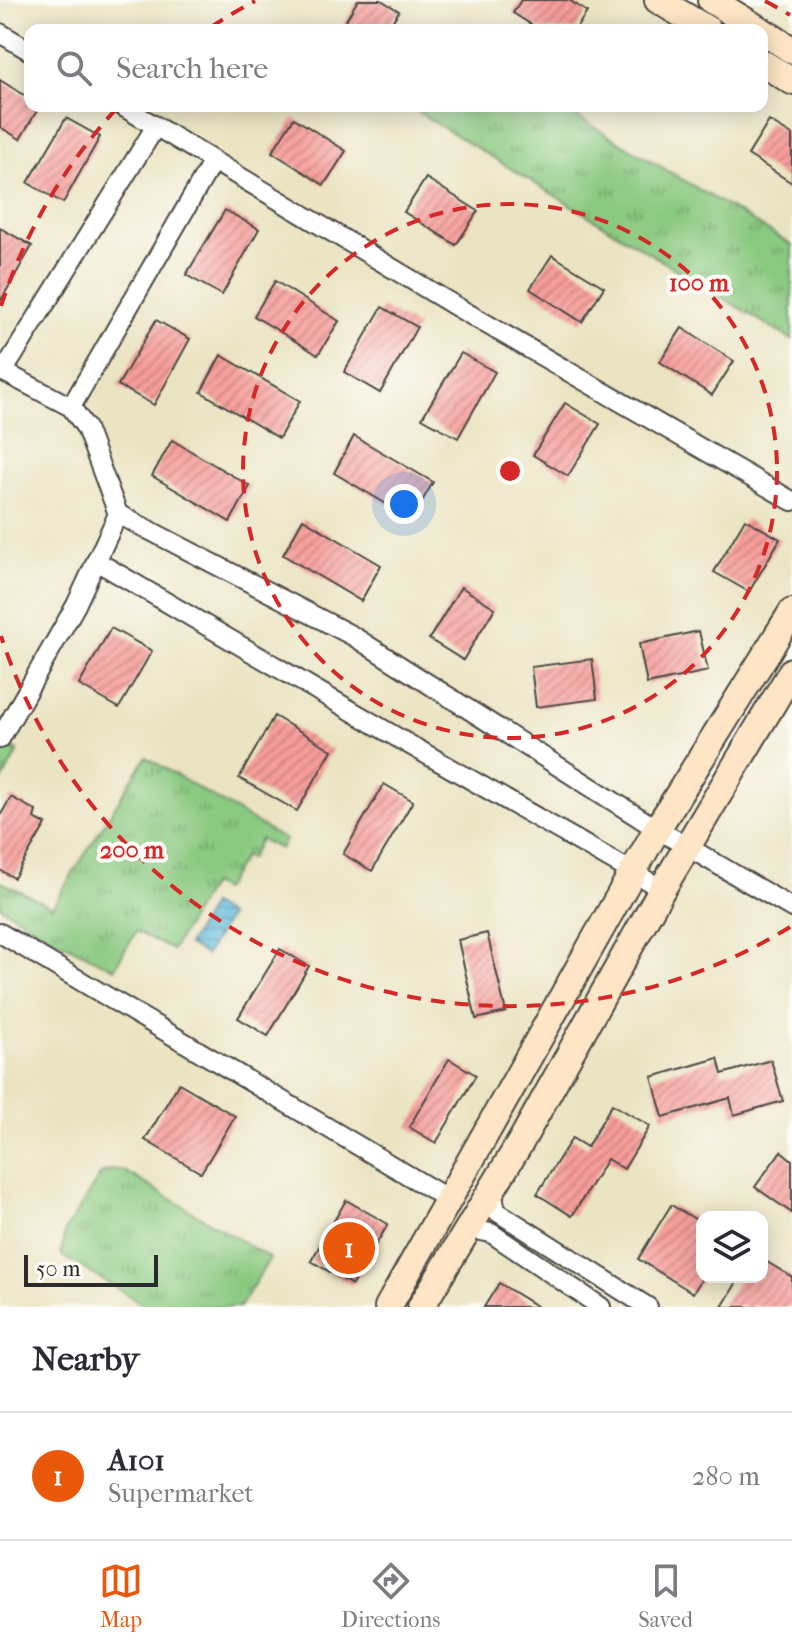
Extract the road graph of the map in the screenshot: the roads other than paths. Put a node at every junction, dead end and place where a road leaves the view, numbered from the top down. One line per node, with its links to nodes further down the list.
1 (658, 0): 3 (main road)
2 (711, 0): 4 (main road)
3 (698, 24)
4 (750, 24)
5 (0, 33): 7 (street)
6 (768, 35): 8 (main road)
7 (24, 47)
8 (792, 50)
9 (768, 67): 10 (main road)
10 (792, 81)
11 (132, 112): 12 (street)
12 (156, 126): 13 (street); 14 (street)
13 (213, 161): 15 (street); 16 (street)
14 (2, 371): 15 (street)
15 (71, 407): 17 (street)
16 (792, 501)
17 (118, 514): 18 (street); 22 (street)
18 (96, 561): 21 (street); 24 (street)
19 (792, 612): 22 (main road)
20 (792, 671): 23 (main road)
21 (0, 739)
22 (657, 829): 23 (street); 24 (main road)
23 (688, 846): 25 (main road); 26 (street)
24 (633, 871): 25 (street); 29 (main road)
25 (662, 889): 28 (main road)
26 (792, 908)
27 (0, 933): 29 (street)
28 (492, 1190): 30 (main road); 34 (street)
29 (448, 1199): 31 (main road)
30 (464, 1236): 32 (main road); 33 (street)
31 (388, 1307)
32 (421, 1307)
33 (601, 1307)
34 (648, 1307)

